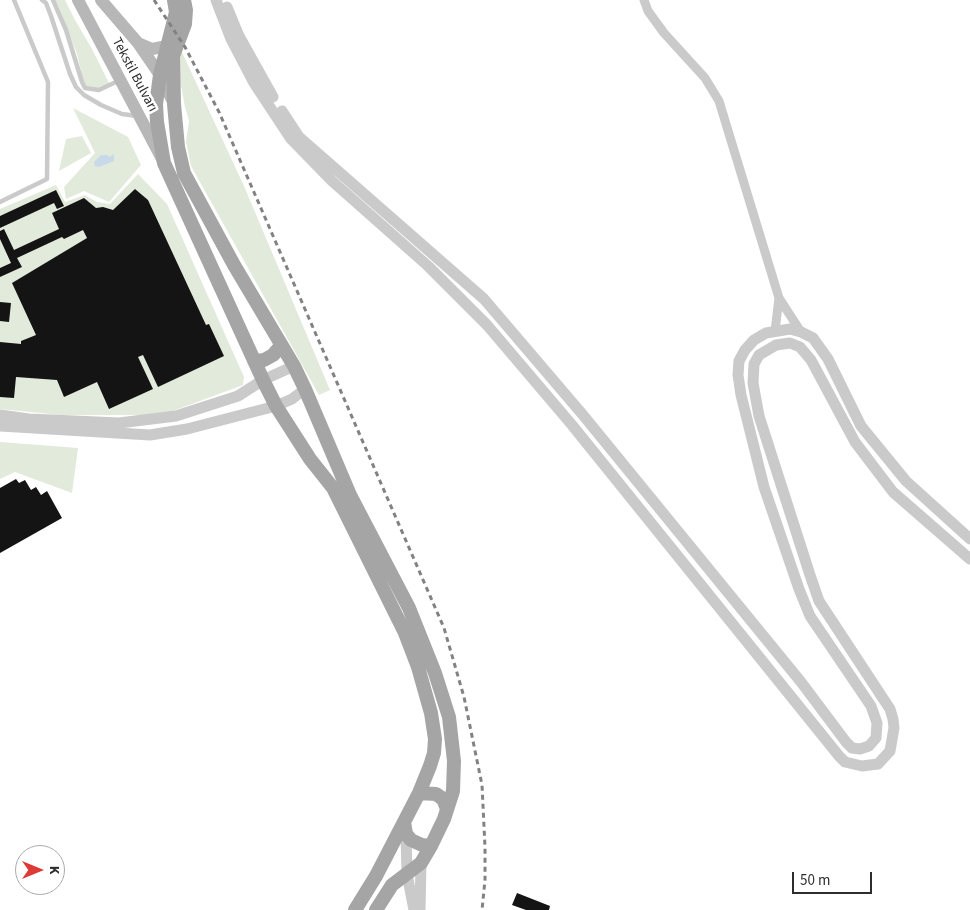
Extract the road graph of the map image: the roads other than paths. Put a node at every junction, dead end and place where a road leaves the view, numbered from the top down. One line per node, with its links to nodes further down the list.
1 (15, 0): 18 (lane)
2 (42, 0): 16 (lane)
3 (53, 0): 14 (lane)
4 (101, 0): 11 (main road, Tekstil Bulvarı)
5 (174, 0): 12 (main road)
6 (184, 0): 15 (main road)
7 (216, 0): 31 (street)
8 (224, 0): 20 (street)
9 (644, 0): 19 (street)
10 (81, 2): 14 (main road, Tekstil Bulvarı)
11 (138, 44): 12 (main road); 13 (main road, Tekstil Bulvarı)
12 (167, 46): 13 (main road)
13 (160, 75): 15 (main road, Tekstil Bulvarı); 17 (main road)
14 (120, 81): 16 (main road, Tekstil Bulvarı)
15 (174, 104): 22 (main road)
16 (139, 116): 17 (main road, Tekstil Bulvarı)
17 (164, 163): 23 (main road)
18 (0, 202)
19 (779, 298): 20 (street); 21 (street)
20 (775, 331): 21 (street)
21 (801, 332): 30 (street)
22 (281, 346): 23 (main road); 24 (main road)
23 (254, 360): 25 (main road)
24 (294, 366): 25 (street); 26 (main road)
25 (263, 380): 27 (main road); 28 (street)
26 (305, 389): 27 (street); 33 (main road)
27 (276, 406): 29 (street); 32 (main road)
28 (0, 415)
29 (0, 426)
30 (970, 539)
31 (970, 559)
32 (419, 793): 33 (main road); 34 (main road)
33 (447, 809): 35 (main road)
34 (405, 828): 35 (main road); 37 (street); 38 (main road)
35 (431, 846): 36 (main road)
36 (421, 863): 37 (main road); 41 (street)
37 (408, 874): 39 (main road); 40 (street)
38 (355, 910)
39 (376, 910)
40 (414, 910)
41 (420, 910)

